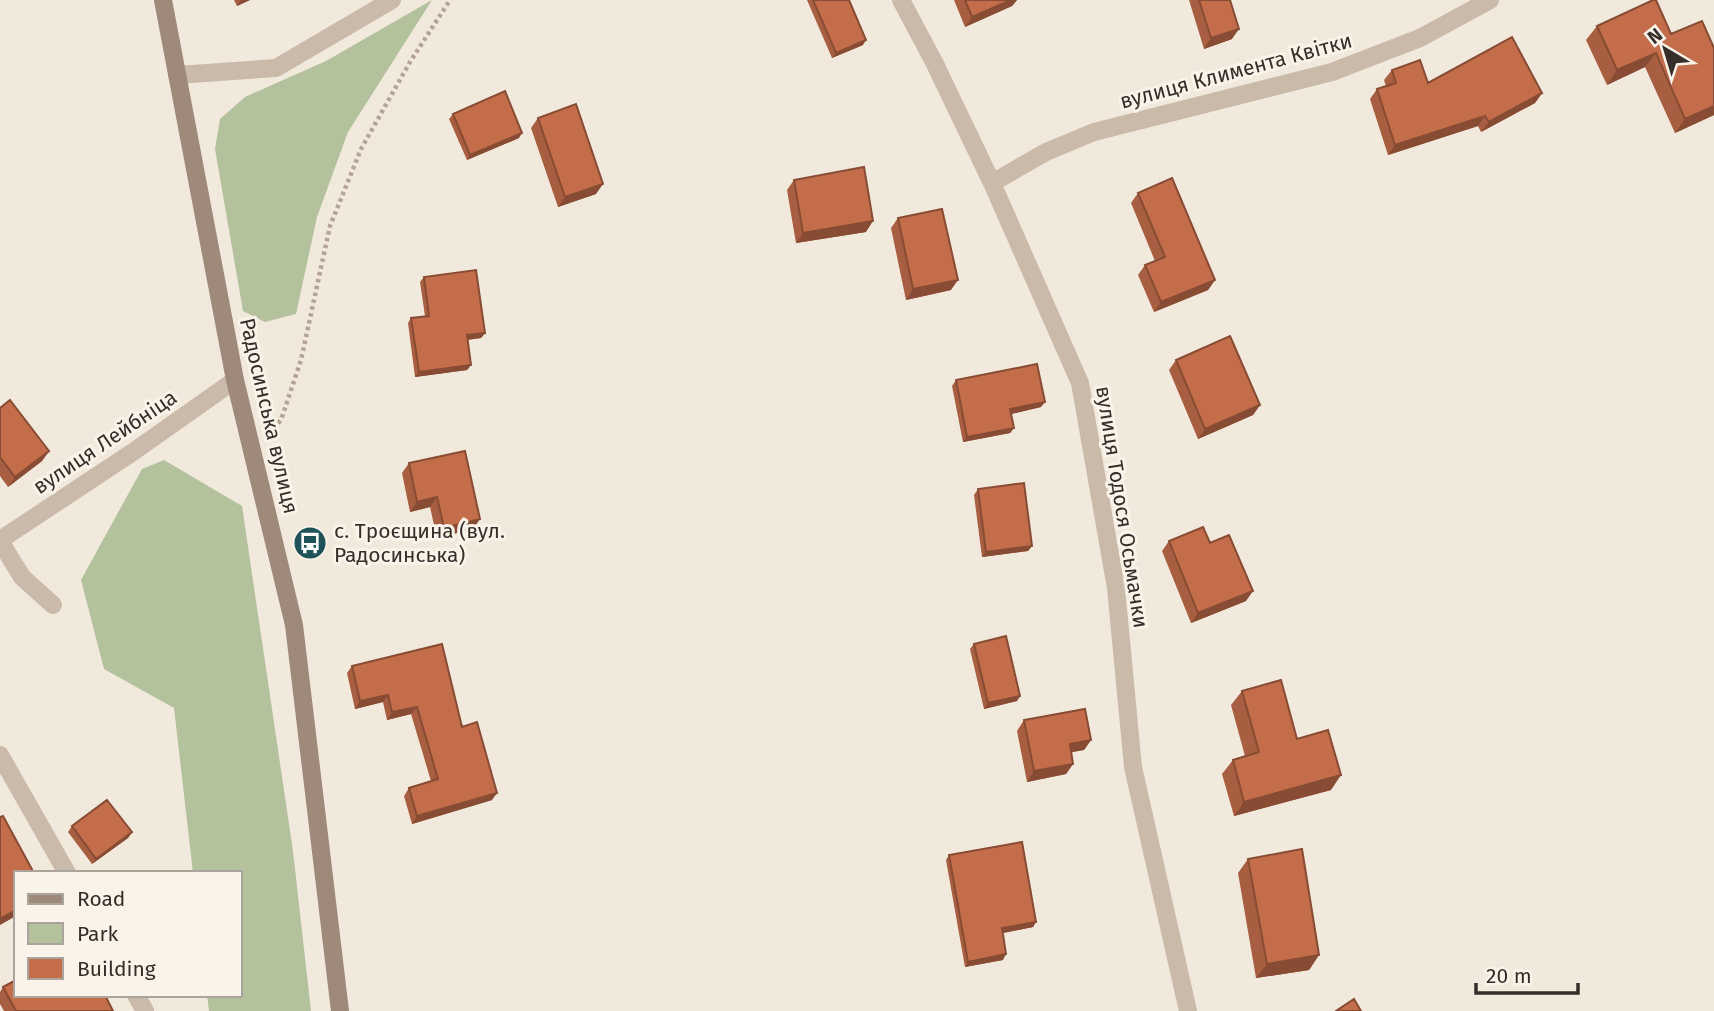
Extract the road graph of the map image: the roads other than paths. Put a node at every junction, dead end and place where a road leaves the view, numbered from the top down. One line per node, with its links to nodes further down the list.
1 (163, 0): 5 (street, Радосинська вулиця)
2 (392, 0): 5 (street)
3 (901, 0): 6 (street, вулиця Тодося Осьмачки)
4 (1490, 0): 6 (street, вулиця Климента Квітки)
5 (177, 75): 7 (street, Радосинська вулиця)
6 (992, 183): 13 (street, вулиця Тодося Осьмачки)
7 (235, 380): 8 (street, вулиця Лейбніца); 12 (street, Радосинська вулиця)
8 (0, 541): 9 (street)
9 (53, 605)
10 (0, 755): 11 (street)
11 (66, 871)
12 (340, 1011)
13 (1188, 1011)

